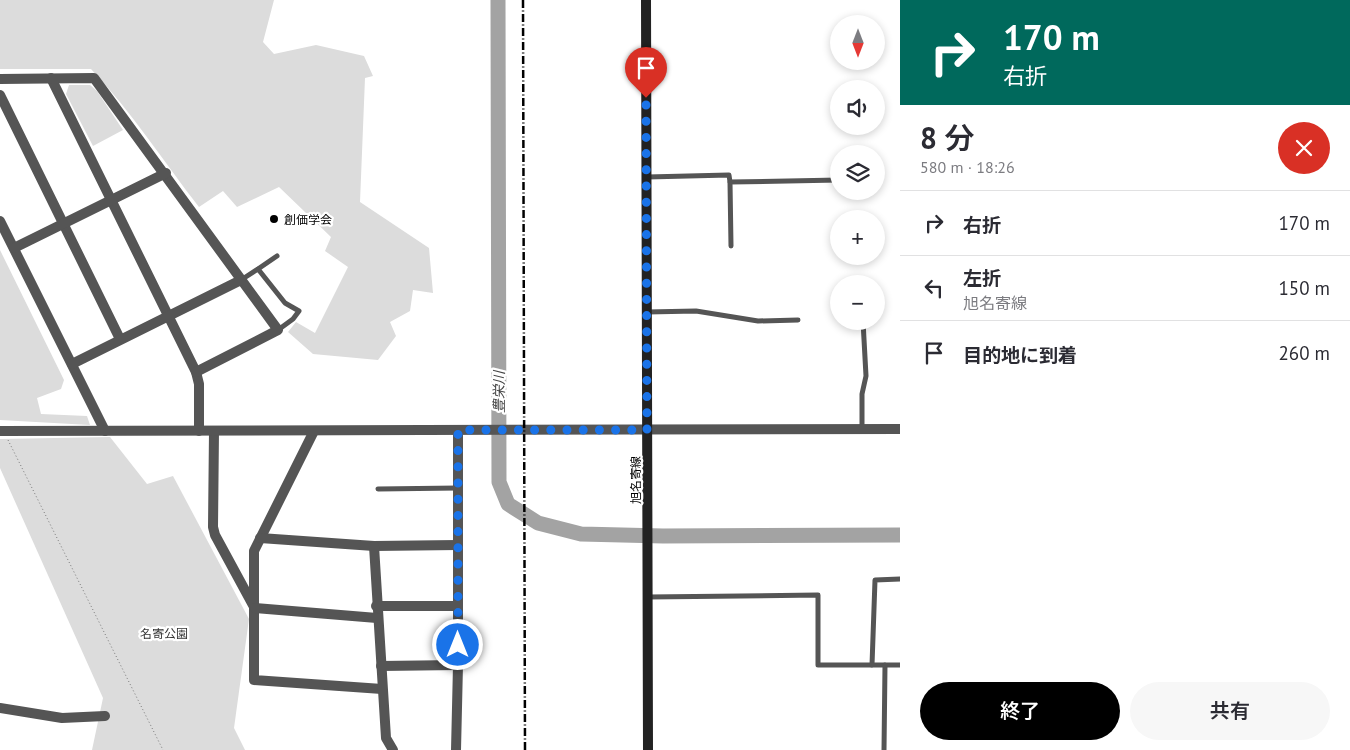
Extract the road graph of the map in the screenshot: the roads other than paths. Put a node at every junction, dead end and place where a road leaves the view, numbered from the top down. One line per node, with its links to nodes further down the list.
1 (646, 0): 6 (main road, 旭名寄線)
2 (52, 78): 3 (street); 5 (street); 9 (street)
3 (0, 79)
4 (0, 95): 11 (street)
5 (166, 173): 9 (street); 16 (street)
6 (647, 177): 8 (lane); 17 (main road, 旭名寄線)
7 (830, 180): 8 (lane)
8 (730, 182): 12 (lane)
9 (111, 199): 11 (street); 18 (street)
10 (0, 221): 13 (street)
11 (63, 225): 13 (street); 22 (street)
12 (731, 246)
13 (14, 248): 23 (street)
14 (277, 256): 15 (lane)
15 (258, 269): 16 (lane); 20 (lane)
16 (241, 280): 18 (street); 20 (street)
17 (647, 312): 19 (lane); 28 (main road, 旭名寄線)
18 (168, 316): 22 (street); 24 (street)
19 (798, 320)
20 (278, 330): 24 (street)
21 (864, 330): 25 (lane)
22 (120, 339): 23 (street)
23 (72, 364): 30 (street)
24 (196, 372): 31 (street)
25 (862, 429): 26 (street); 28 (street)
26 (900, 429)
27 (458, 430): 28 (street); 33 (street); 34 (street)
28 (647, 430): 40 (main road, 旭名寄線)
29 (2, 431): 30 (street)
30 (105, 431): 31 (street)
31 (199, 431): 32 (street)
32 (214, 431): 33 (street); 43 (street)
33 (314, 431): 36 (street)
34 (458, 488): 35 (lane); 37 (street)
35 (378, 489)
36 (260, 538): 38 (street); 43 (street)
37 (458, 545): 38 (street); 42 (street)
38 (374, 546): 41 (street)
39 (900, 579): 49 (lane)
40 (648, 597): 49 (lane); 55 (main road, 旭名寄線)
41 (376, 606): 42 (street); 44 (street)
42 (458, 606): 45 (street)
43 (255, 608): 44 (street); 50 (street)
44 (377, 618): 48 (street)
45 (458, 665): 48 (street); 54 (street)
46 (885, 665): 47 (lane); 49 (lane); 56 (lane)
47 (900, 665)
48 (381, 666): 50 (street)
49 (872, 666)
50 (382, 689): 53 (street)
51 (0, 708): 52 (street)
52 (105, 716)
53 (393, 750)
54 (456, 750)
55 (648, 750)
56 (884, 750)

